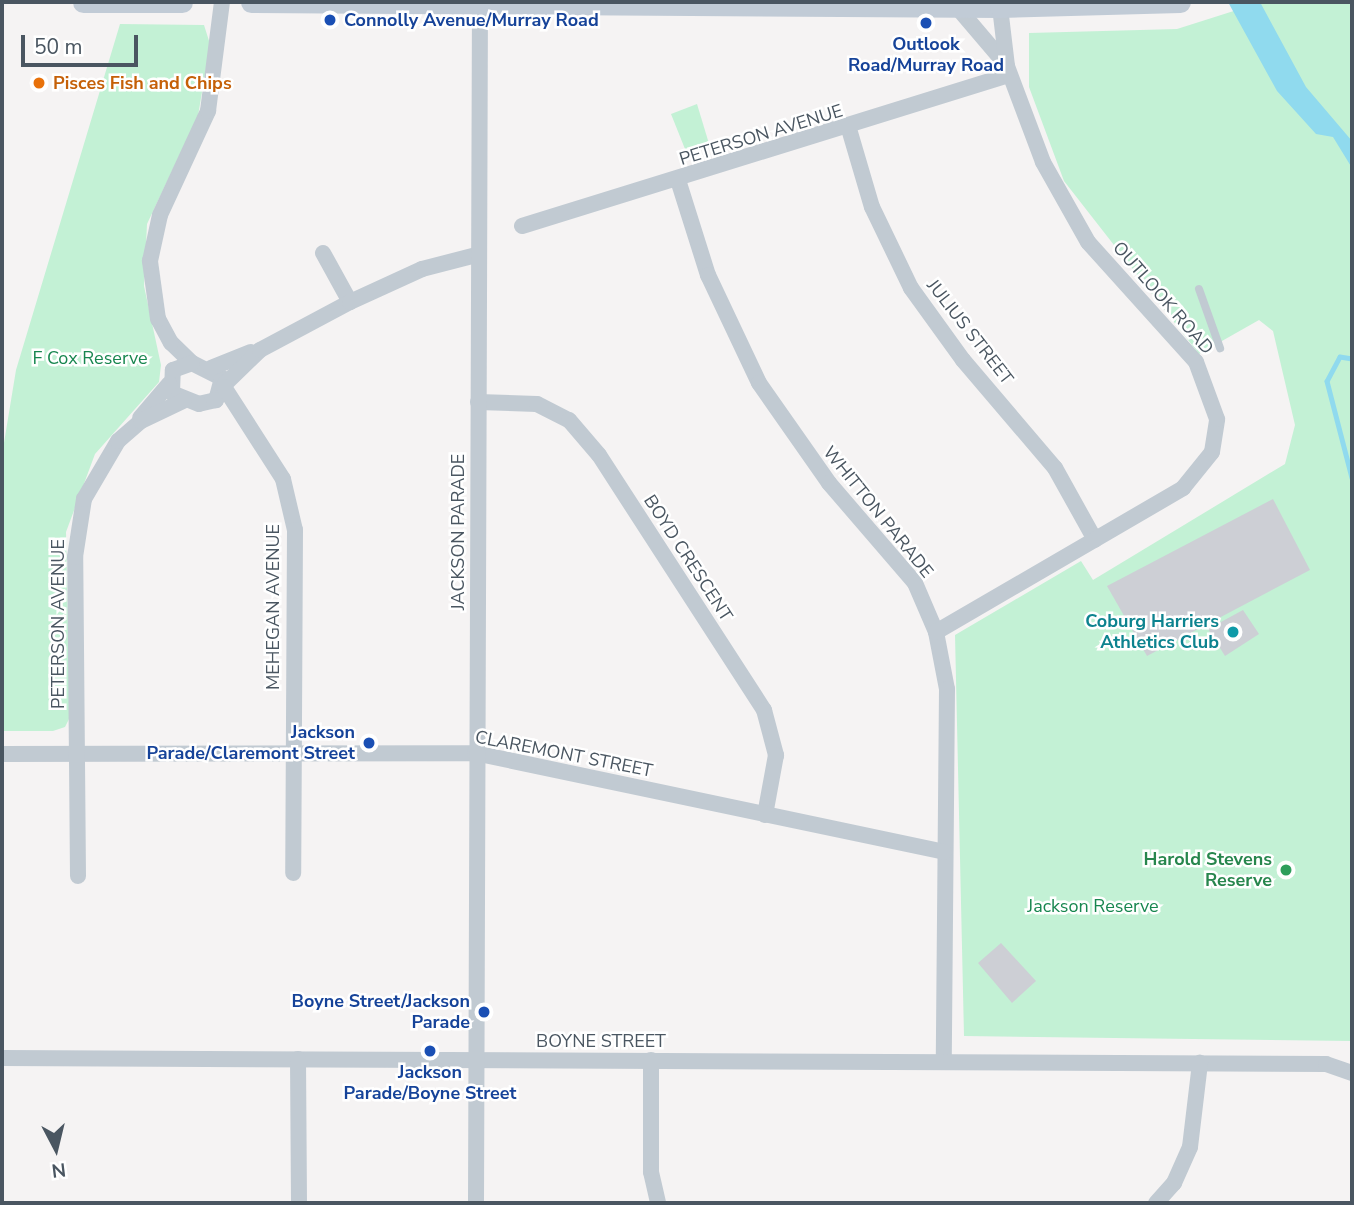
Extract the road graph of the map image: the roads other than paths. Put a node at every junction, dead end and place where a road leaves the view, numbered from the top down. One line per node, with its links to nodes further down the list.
1 (83, 2): 2 (main road)
2 (182, 2)
3 (222, 2): 18 (street)
4 (251, 2): 6 (main road)
5 (1174, 3): 7 (main road)
6 (480, 4): 8 (main road); 15 (street, JACKSON PARADE)
7 (1044, 4): 9 (main road)
8 (957, 7): 9 (main road); 10 (street, OUTLOOK ROAD)
9 (1000, 7): 10 (street, OUTLOOK ROAD)
10 (1008, 71): 11 (street, PETERSON AVENUE); 30 (street, OUTLOOK ROAD)
11 (849, 129): 12 (street, PETERSON AVENUE); 30 (street, JULIUS STREET)
12 (678, 180): 13 (street, PETERSON AVENUE); 31 (street, WHITTON PARADE)
13 (522, 226)
14 (323, 253): 17 (street)
15 (476, 255): 17 (street); 26 (street, JACKSON PARADE)
16 (1199, 289): 19 (lane)
17 (350, 302): 20 (street)
18 (159, 319): 21 (street); 23 (street)
19 (1220, 348)
20 (260, 350): 22 (street); 24 (street)
21 (192, 363): 22 (street); 23 (street)
22 (211, 368): 24 (street)
23 (169, 379): 25 (street); 28 (street, PETERSON AVENUE)
24 (224, 386): 27 (street); 29 (street, MEHEGAN AVENUE)
25 (183, 401): 27 (street); 28 (street, PETERSON AVENUE)
26 (478, 402): 33 (street, JACKSON PARADE); 36 (street, BOYD CRESCENT)
27 (205, 404): 29 (street, MEHEGAN AVENUE)
28 (132, 428): 35 (street, PETERSON AVENUE)
29 (249, 432): 32 (street, MEHEGAN AVENUE)
30 (1095, 540): 31 (street, OUTLOOK ROAD)
31 (936, 632): 37 (street, WHITTON PARADE)
32 (292, 753): 33 (street, CLAREMONT STREET); 35 (street, CLAREMONT STREET); 38 (street, MEHEGAN AVENUE)
33 (475, 753): 36 (street, CLAREMONT STREET); 42 (street, JACKSON PARADE)
34 (2, 754): 35 (street, CLAREMONT STREET)
35 (77, 754): 39 (street, PETERSON AVENUE)
36 (765, 815): 37 (street, CLAREMONT STREET)
37 (944, 852): 44 (street, WHITTON PARADE)
38 (293, 873)
39 (78, 876)
40 (2, 1058): 41 (street, BOYNE STREET)
41 (298, 1059): 42 (street, BOYNE STREET); 47 (street)
42 (474, 1060): 43 (street, BOYNE STREET); 48 (street, JACKSON PARADE)
43 (651, 1060): 44 (street, BOYNE STREET); 49 (street)
44 (944, 1062): 45 (street, BOYNE STREET)
45 (1200, 1063): 46 (street, BOYNE STREET); 50 (street)
46 (1352, 1073)
47 (299, 1203)
48 (476, 1203)
49 (658, 1203)
50 (1156, 1203)

